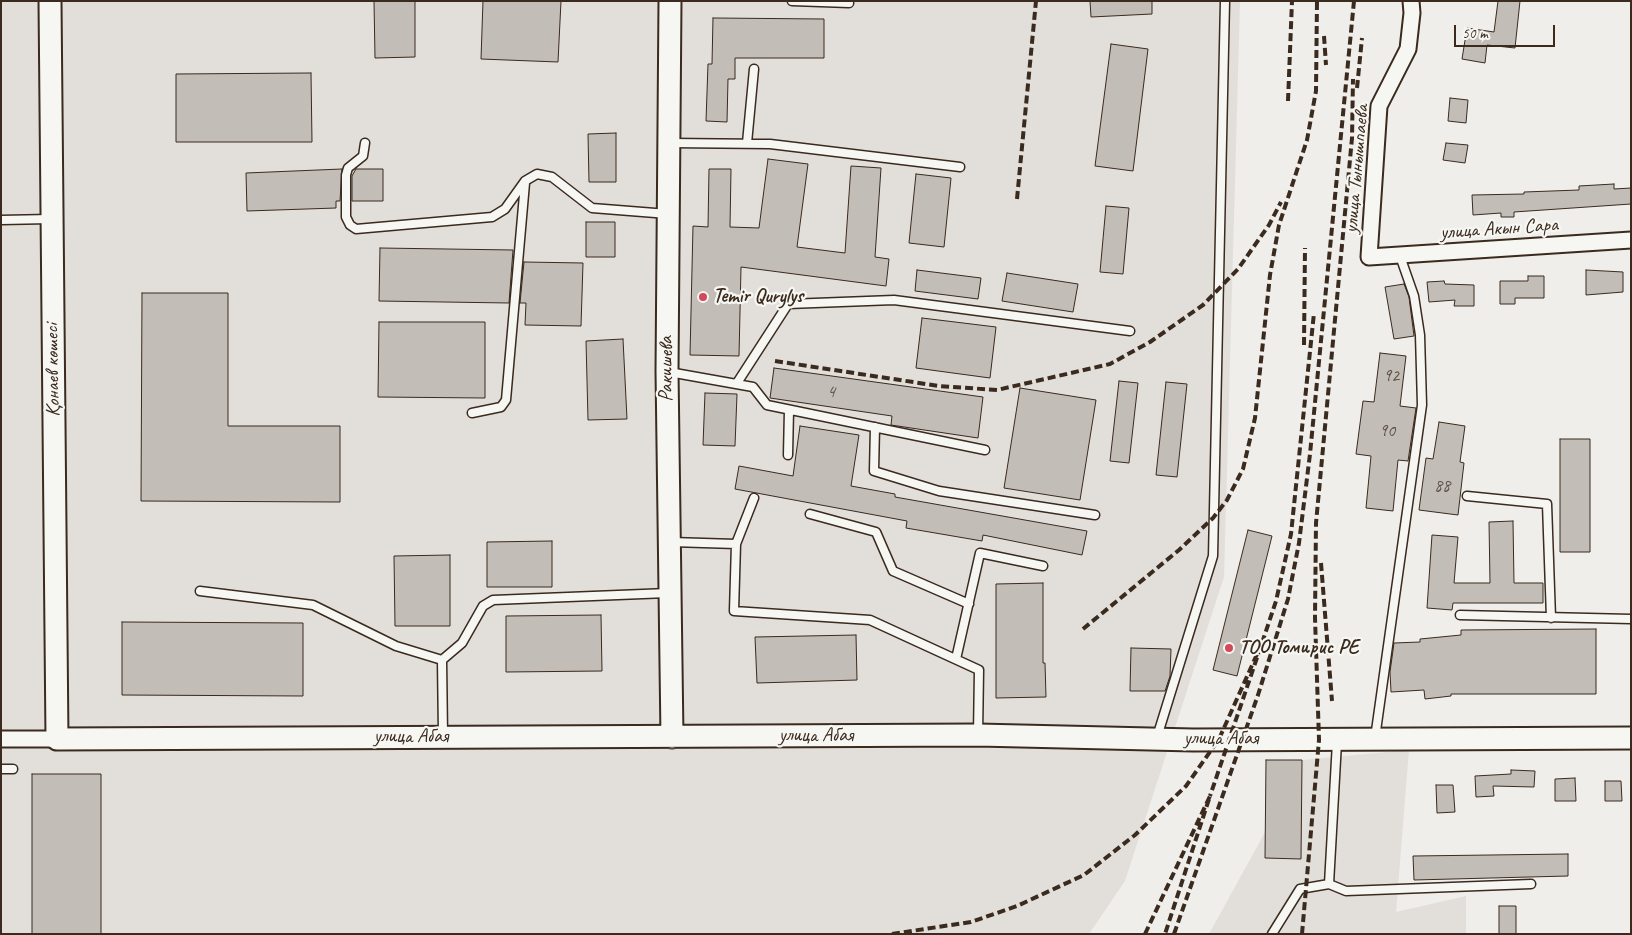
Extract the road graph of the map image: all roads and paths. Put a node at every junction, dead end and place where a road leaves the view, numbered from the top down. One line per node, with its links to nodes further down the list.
1 (50, 1): 14 (street, Қонаев көшесі)
2 (670, 1): 9 (street, Ракишева)
3 (792, 1): 6 (lane)
4 (1224, 1): 47 (lane)
5 (1411, 1): 18 (street, улица Тынышпаева)
6 (849, 4)
7 (754, 69): 10 (lane)
8 (365, 143): 12 (lane)
9 (668, 143): 10 (lane); 13 (street, Ракишева)
10 (747, 143): 11 (lane)
11 (960, 167)
12 (525, 181): 13 (lane); 23 (lane)
13 (668, 214): 20 (street, Ракишева)
14 (52, 219): 15 (lane); 46 (street, Қонаев көшесі)
15 (1, 220)
16 (1631, 240): 17 (street, улица Акын Сара)
17 (1400, 256): 18 (street, улица Акын Сара); 50 (lane)
18 (1369, 257)
19 (1130, 331): 21 (lane)
20 (667, 371): 21 (lane); 31 (street, Ракишева)
21 (737, 383): 22 (lane)
22 (789, 410): 24 (lane); 26 (lane)
23 (472, 413)
24 (875, 427): 25 (lane); 30 (lane)
25 (984, 450)
26 (788, 455)
27 (1467, 496): 38 (lane)
28 (754, 498): 32 (lane)
29 (810, 514): 36 (lane)
30 (1095, 515)
31 (669, 542): 32 (lane); 35 (street, Ракишева)
32 (736, 544): 40 (lane)
33 (1044, 566): 36 (lane)
34 (200, 591): 41 (lane)
35 (670, 593): 41 (lane); 44 (street, Ракишева)
36 (969, 604): 40 (lane)
37 (1460, 615): 38 (lane)
38 (1551, 618): 39 (lane)
39 (1631, 620)
40 (956, 659): 42 (lane)
41 (442, 660): 43 (lane)
42 (978, 735): 44 (street, улица Абая); 47 (street, улица Абая)
43 (443, 737): 44 (street, улица Абая); 46 (street, улица Абая)
44 (672, 737)
45 (1631, 738): 50 (street, улица Абая)
46 (57, 739): 48 (street, улица Абая)
47 (1156, 739): 49 (street, улица Абая)
48 (1, 740)
49 (1337, 740): 50 (street, улица Абая); 53 (lane)
50 (1375, 740)
51 (1, 769): 52 (lane)
52 (12, 769)
53 (1329, 884): 54 (lane); 55 (lane)
54 (1531, 884)
55 (1272, 934)

